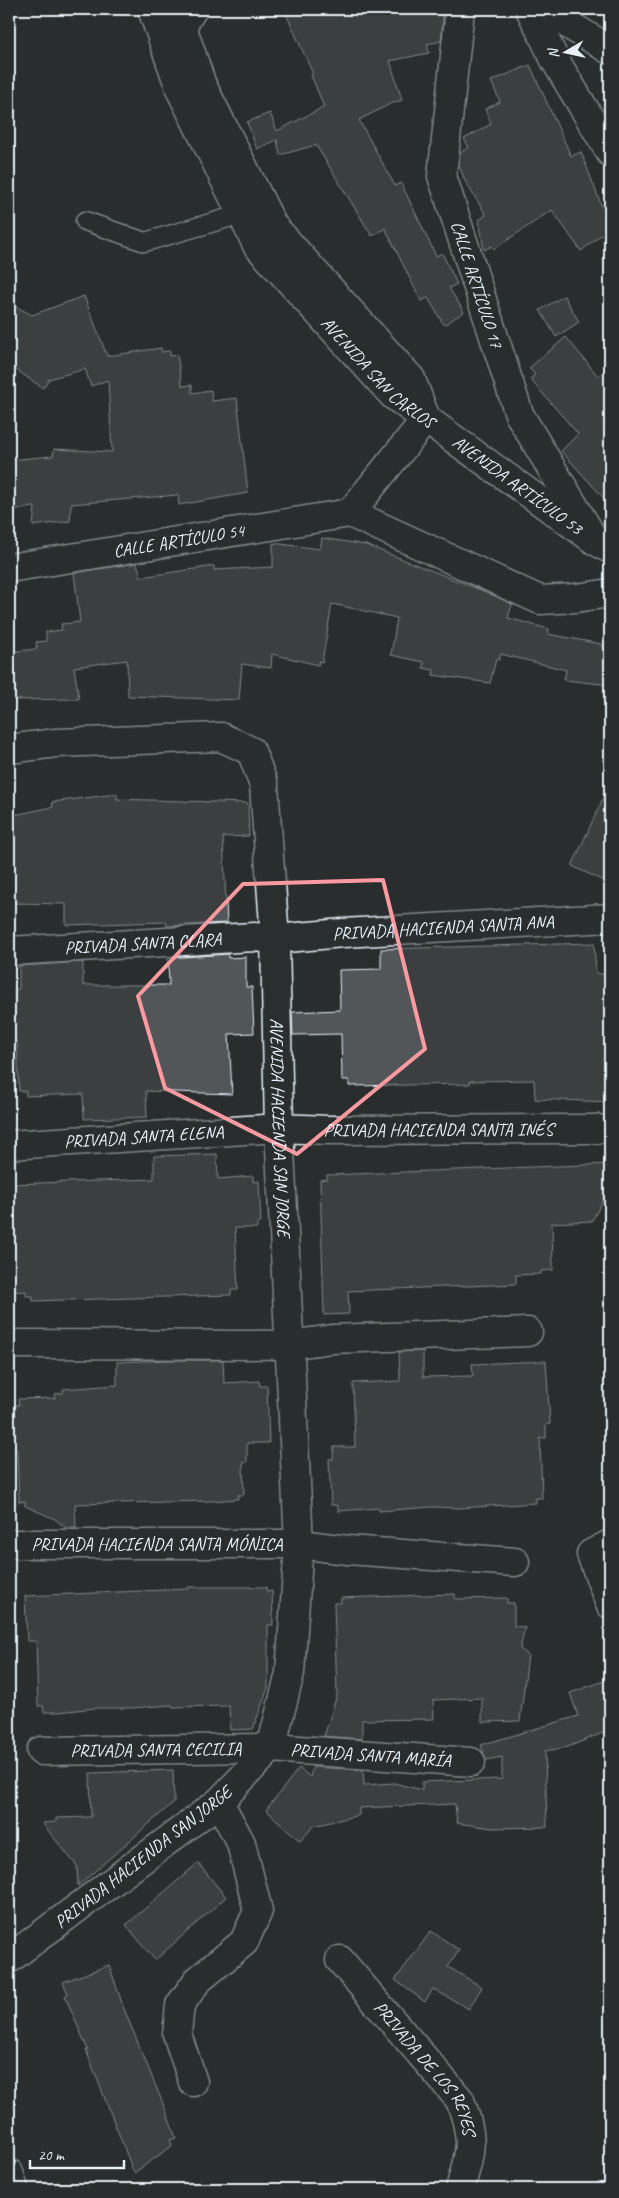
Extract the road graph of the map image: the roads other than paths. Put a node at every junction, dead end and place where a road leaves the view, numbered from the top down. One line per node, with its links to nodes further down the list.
1 (199, 9): 5 (lane)
2 (460, 9): 12 (street, CALLE ARTÍCULO 17)
3 (530, 9): 7 (street)
4 (543, 9): 6 (street)
5 (166, 14): 8 (street, AVENIDA SAN CARLOS); 10 (street, AVENIDA SAN CARLOS)
6 (610, 50)
7 (610, 152)
8 (242, 214): 9 (lane); 10 (street, AVENIDA SAN CARLOS)
9 (84, 221)
10 (426, 419): 11 (street); 12 (street, AVENIDA ARTÍCULO 53)
11 (350, 513): 13 (street, CALLE ARTÍCULO 54); 14 (street)
12 (602, 545)
13 (9, 568)
14 (610, 593)
15 (9, 749): 17 (street, AVENIDA HACIENDA SAN JORGE)
16 (610, 918): 17 (street, PRIVADA HACIENDA SANTA ANA)
17 (275, 939): 18 (street, PRIVADA SANTA CLARA); 19 (street, AVENIDA HACIENDA SAN JORGE)
18 (9, 951)
19 (279, 1128): 20 (street, PRIVADA HACIENDA SANTA INÉS); 21 (street, PRIVADA SANTA ELENA); 24 (street, AVENIDA HACIENDA SAN JORGE)
20 (598, 1129)
21 (9, 1145)
22 (528, 1332): 24 (street)
23 (9, 1344): 24 (street)
24 (289, 1345): 26 (street, AVENIDA HACIENDA SAN JORGE)
25 (16, 1544): 26 (street, PRIVADA HACIENDA SANTA MÓNICA)
26 (299, 1544): 28 (street, PRIVADA HACIENDA SANTA MÓNICA); 30 (street, AVENIDA HACIENDA SAN JORGE)
27 (601, 1549): 29 (street)
28 (515, 1562)
29 (610, 1604)
30 (271, 1748): 31 (street, PRIVADA SANTA CECILIA); 32 (street, PRIVADA SANTA MARÍA); 33 (street, PRIVADA HACIENDA SAN JORGE)
31 (41, 1752)
32 (471, 1762)
33 (219, 1802): 34 (street, PRIVADA HACIENDA SAN JORGE); 36 (street)
34 (9, 1960)
35 (340, 1960): 39 (street, PRIVADA DE LOS REYES)
36 (193, 2082)
37 (9, 2173): 38 (street)
38 (14, 2189)
39 (460, 2189)

